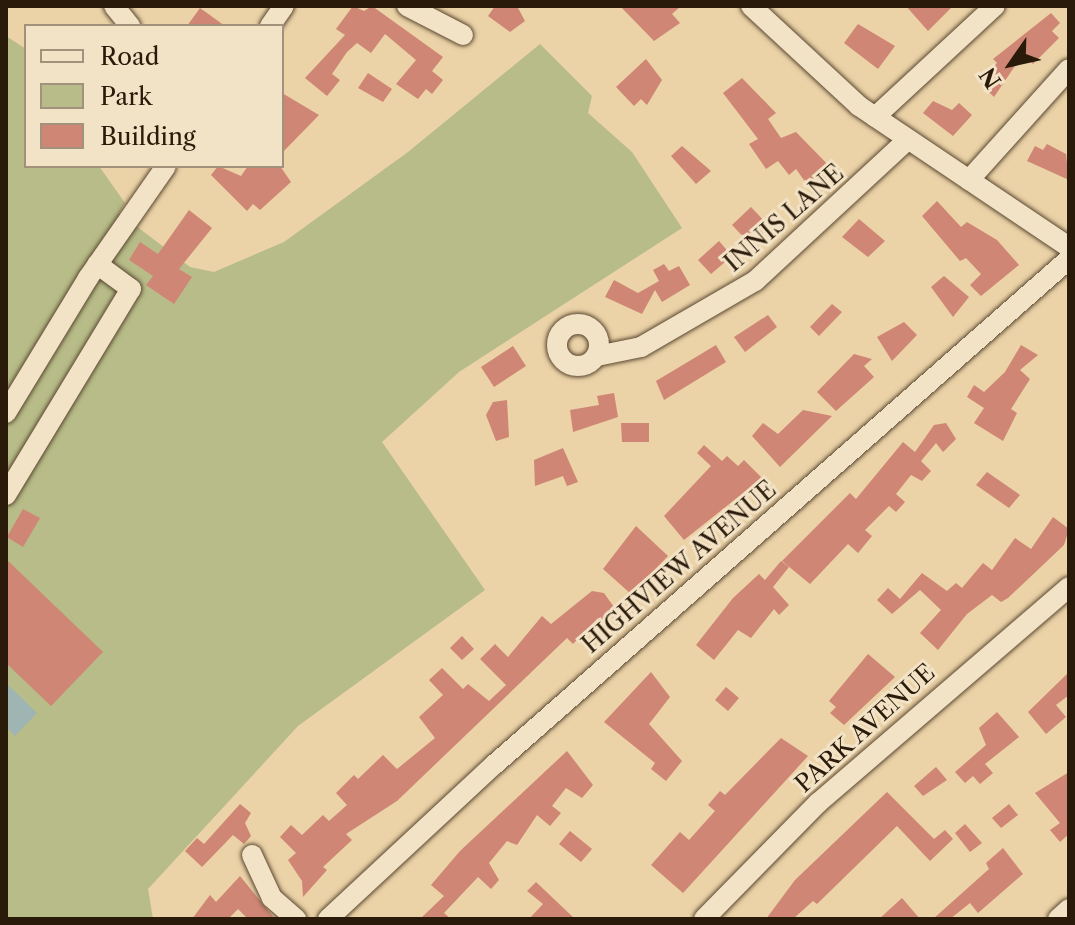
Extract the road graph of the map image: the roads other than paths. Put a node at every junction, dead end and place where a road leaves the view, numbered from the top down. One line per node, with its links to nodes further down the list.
1 (114, 6): 6 (street)
2 (284, 6): 7 (street)
3 (407, 6): 8 (street)
4 (751, 6): 10 (street)
5 (995, 6): 10 (street)
6 (128, 24)
7 (271, 24)
8 (463, 35)
9 (1069, 69): 13 (street)
10 (875, 117): 11 (street)
11 (907, 140): 13 (street); 17 (street, INNIS LANE)
12 (165, 168): 16 (street)
13 (969, 180): 14 (street)
14 (1069, 247)
15 (1069, 259): 24 (street, HIGHVIEW AVENUE)
16 (97, 264): 18 (street); 19 (street)
17 (597, 356)
18 (6, 413)
19 (6, 494)
20 (1069, 587): 25 (street, PARK AVENUE)
21 (252, 855): 23 (street)
22 (1069, 909): 26 (street)
23 (296, 919)
24 (328, 919)
25 (704, 919)
26 (1058, 919)

